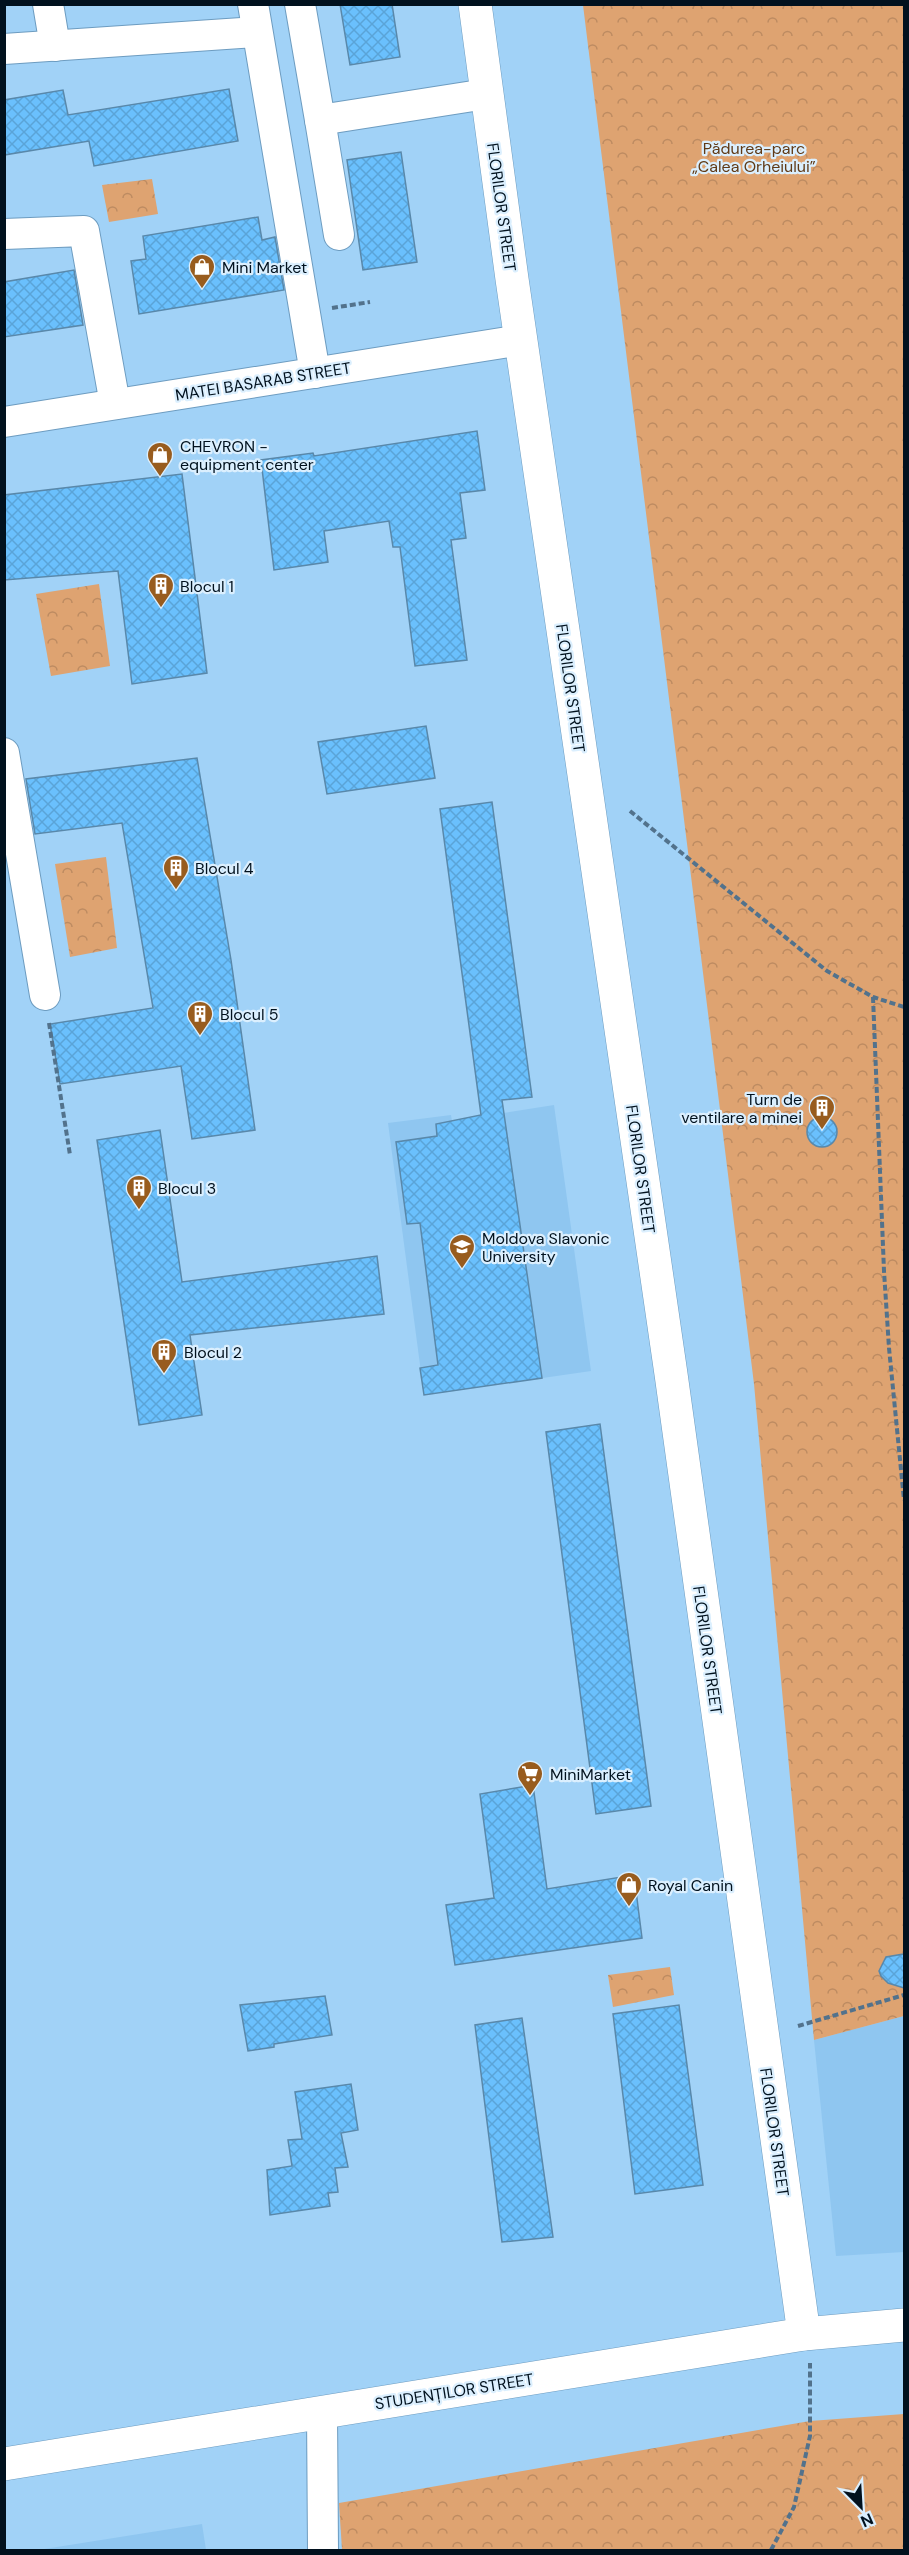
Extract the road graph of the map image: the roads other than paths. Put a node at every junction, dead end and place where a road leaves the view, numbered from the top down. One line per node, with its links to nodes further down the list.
1 (48, 4): 5 (street)
2 (300, 4): 8 (street)
3 (474, 4): 7 (main road, FLORILOR STREET)
4 (255, 18): 5 (street); 12 (street)
5 (55, 46): 6 (street)
6 (4, 49)
7 (486, 94): 8 (street); 11 (main road, FLORILOR STREET)
8 (320, 120): 10 (street)
9 (4, 234): 13 (street)
10 (339, 235)
11 (521, 340): 12 (street, MATEI BASARAB STREET); 18 (main road, FLORILOR STREET)
12 (315, 373): 13 (street, MATEI BASARAB STREET)
13 (115, 404): 14 (street, MATEI BASARAB STREET)
14 (4, 422)
15 (4, 753): 16 (street)
16 (45, 995)
17 (904, 2325): 18 (main road, STUDENȚILOR STREET)
18 (807, 2348): 19 (main road, STUDENȚILOR STREET)
19 (321, 2412): 20 (main road, STUDENȚILOR STREET); 21 (street)
20 (4, 2464)
21 (323, 2550)

